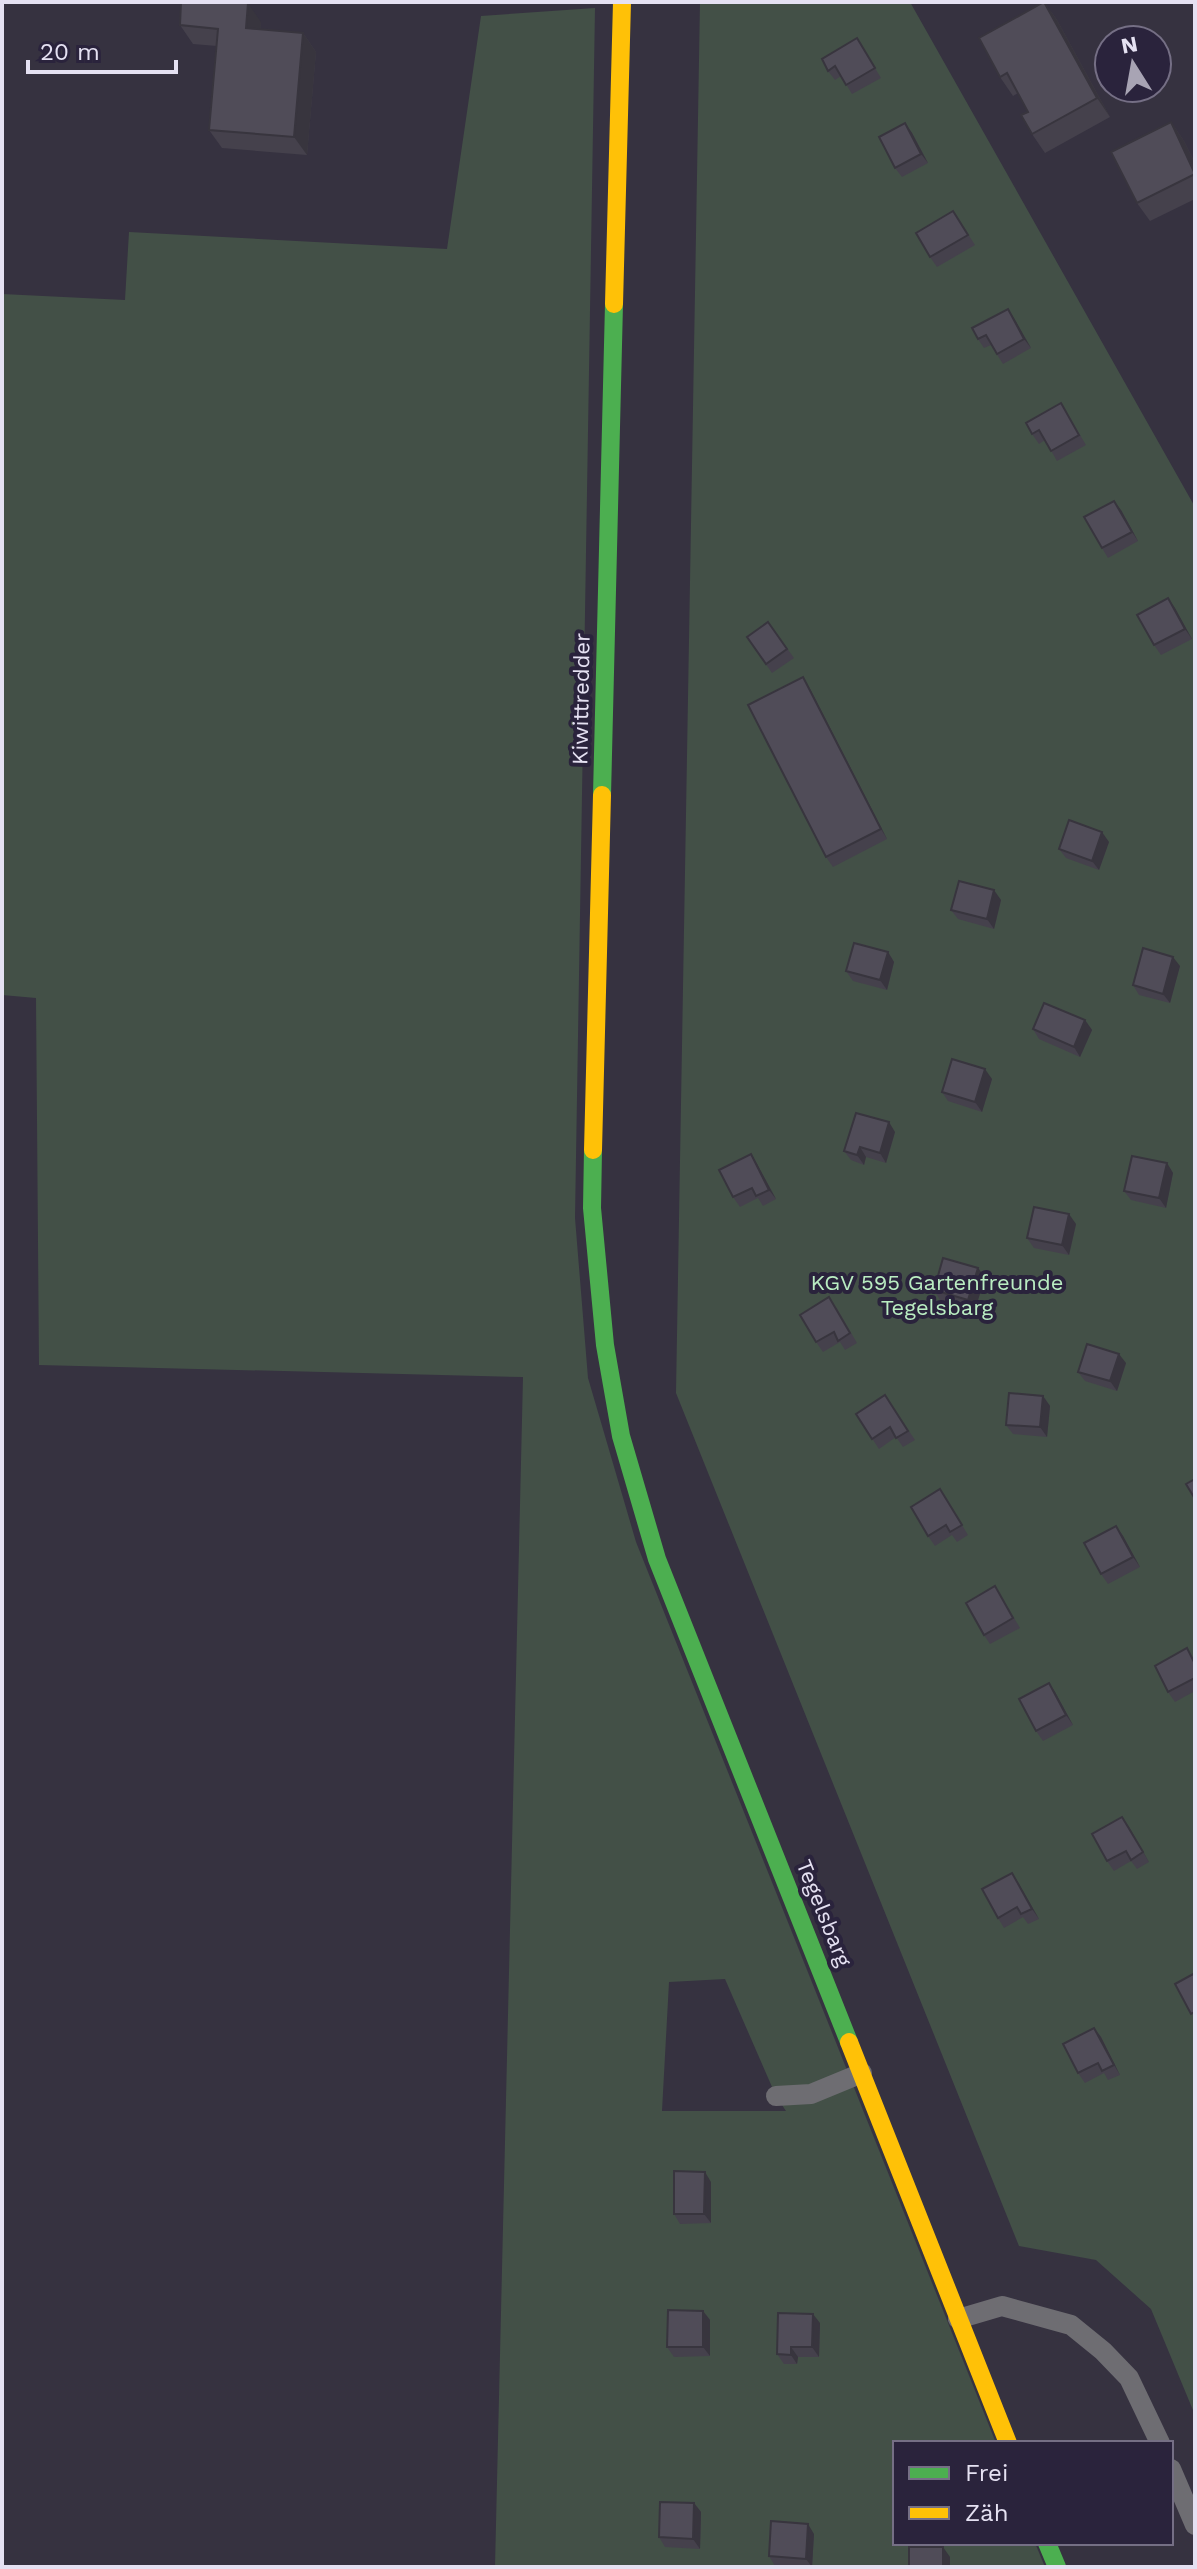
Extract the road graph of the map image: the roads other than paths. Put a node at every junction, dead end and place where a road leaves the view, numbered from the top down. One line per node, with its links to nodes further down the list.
1 (622, 2): 2 (street, Kiwittredder)
2 (614, 1395): 3 (street, Tegelsbarg)
3 (862, 2073): 4 (lane); 5 (street, Tegelsbarg)
4 (776, 2096)
5 (958, 2319): 6 (street, Tegelsbarg); 7 (lane)
6 (1007, 2441)
7 (1159, 2441)
8 (1173, 2474): 9 (lane)
9 (1195, 2525)
10 (1048, 2545): 11 (street)
11 (1057, 2567)

